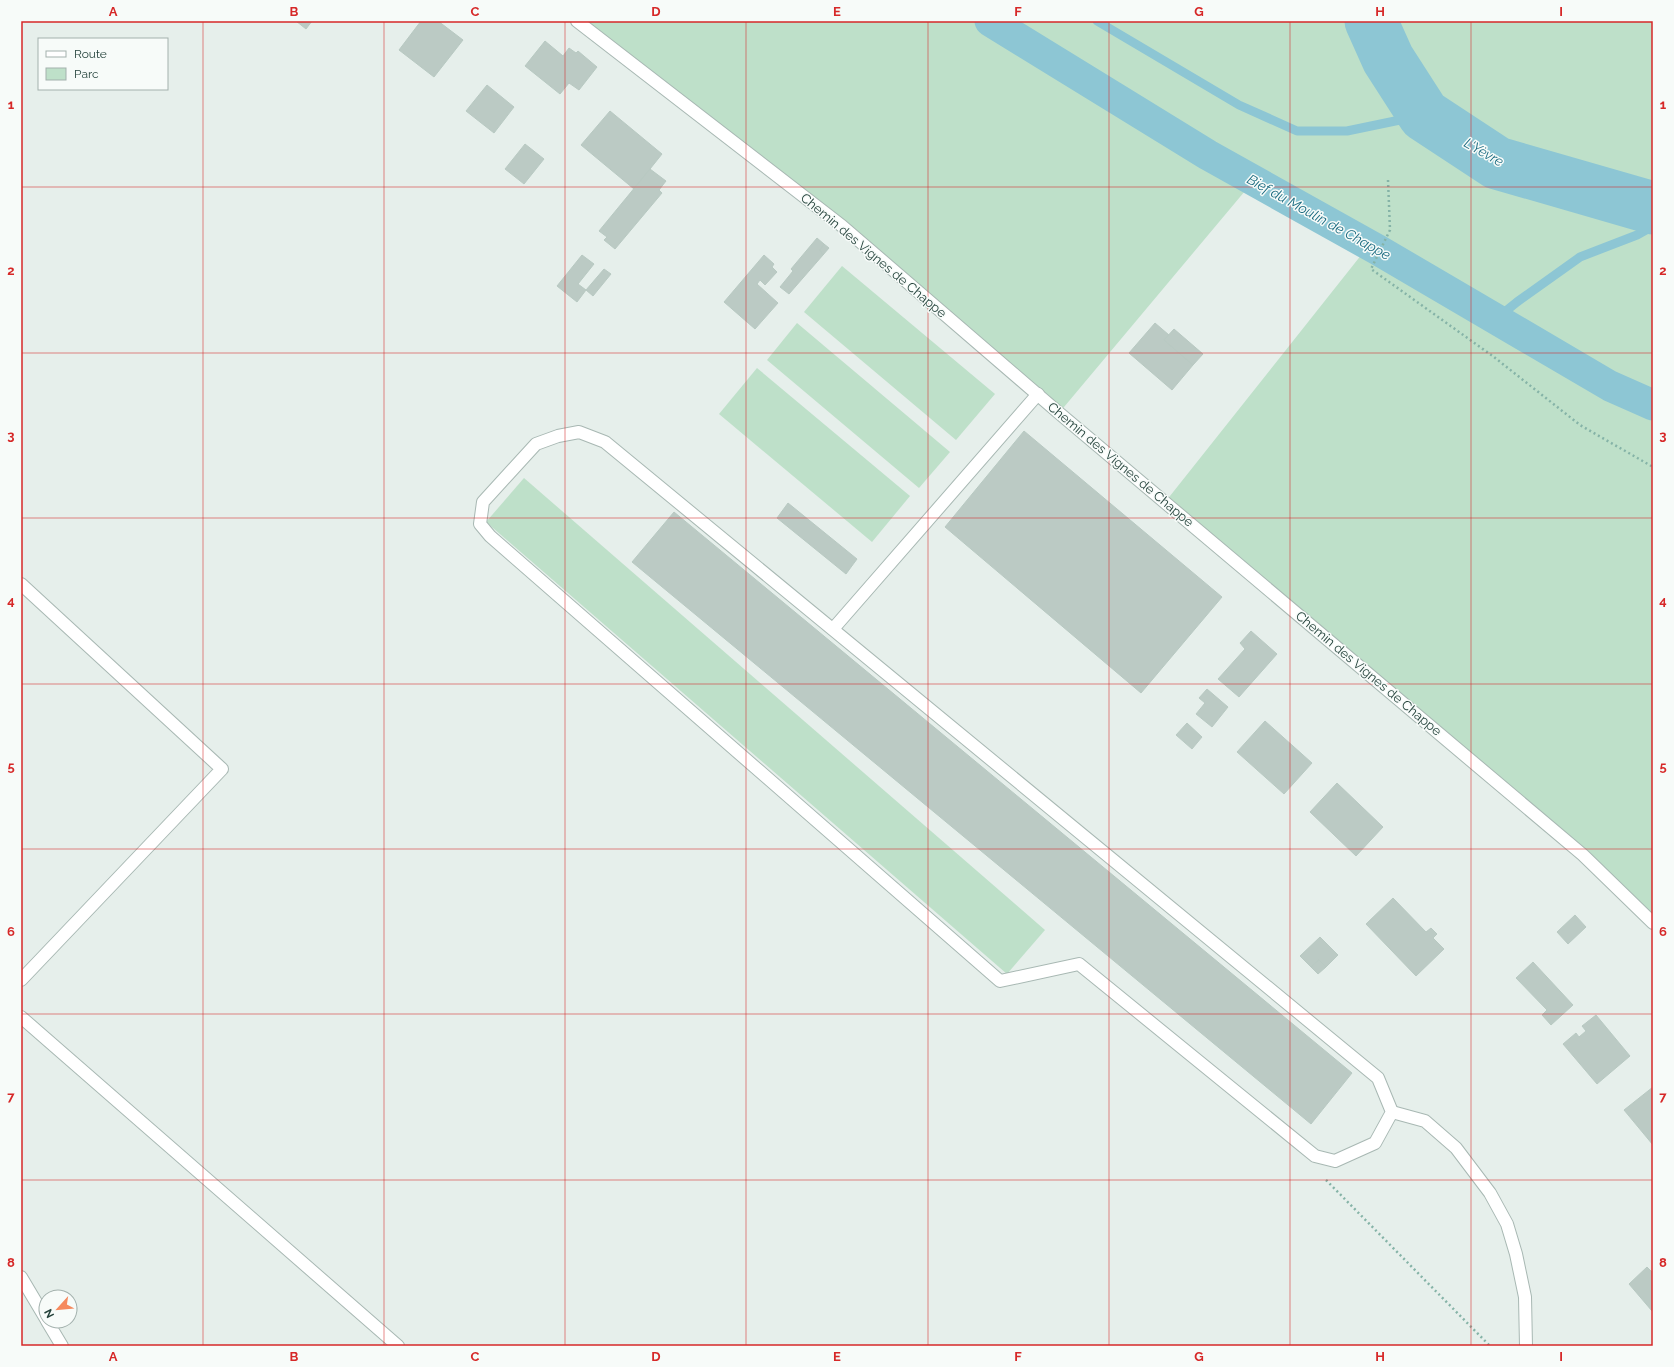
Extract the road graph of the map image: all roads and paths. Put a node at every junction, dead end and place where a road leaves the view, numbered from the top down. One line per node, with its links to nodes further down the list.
1 (577, 21): 3 (street, Chemin des Vignes de Chappe)
2 (1388, 180): 4 (path)
3 (1038, 394): 6 (street); 7 (street, Chemin des Vignes de Chappe)
4 (1653, 467)
5 (21, 584): 8 (street)
6 (833, 629): 10 (street); 11 (street)
7 (1653, 923)
8 (21, 980)
9 (21, 1016): 16 (street)
10 (1392, 1112): 11 (street); 18 (street)
11 (1315, 1156): 17 (path)
12 (21, 1278): 13 (street)
13 (38, 1307)
14 (52, 1329): 15 (street)
15 (62, 1346)
16 (398, 1346)
17 (1490, 1346)
18 (1526, 1346)

